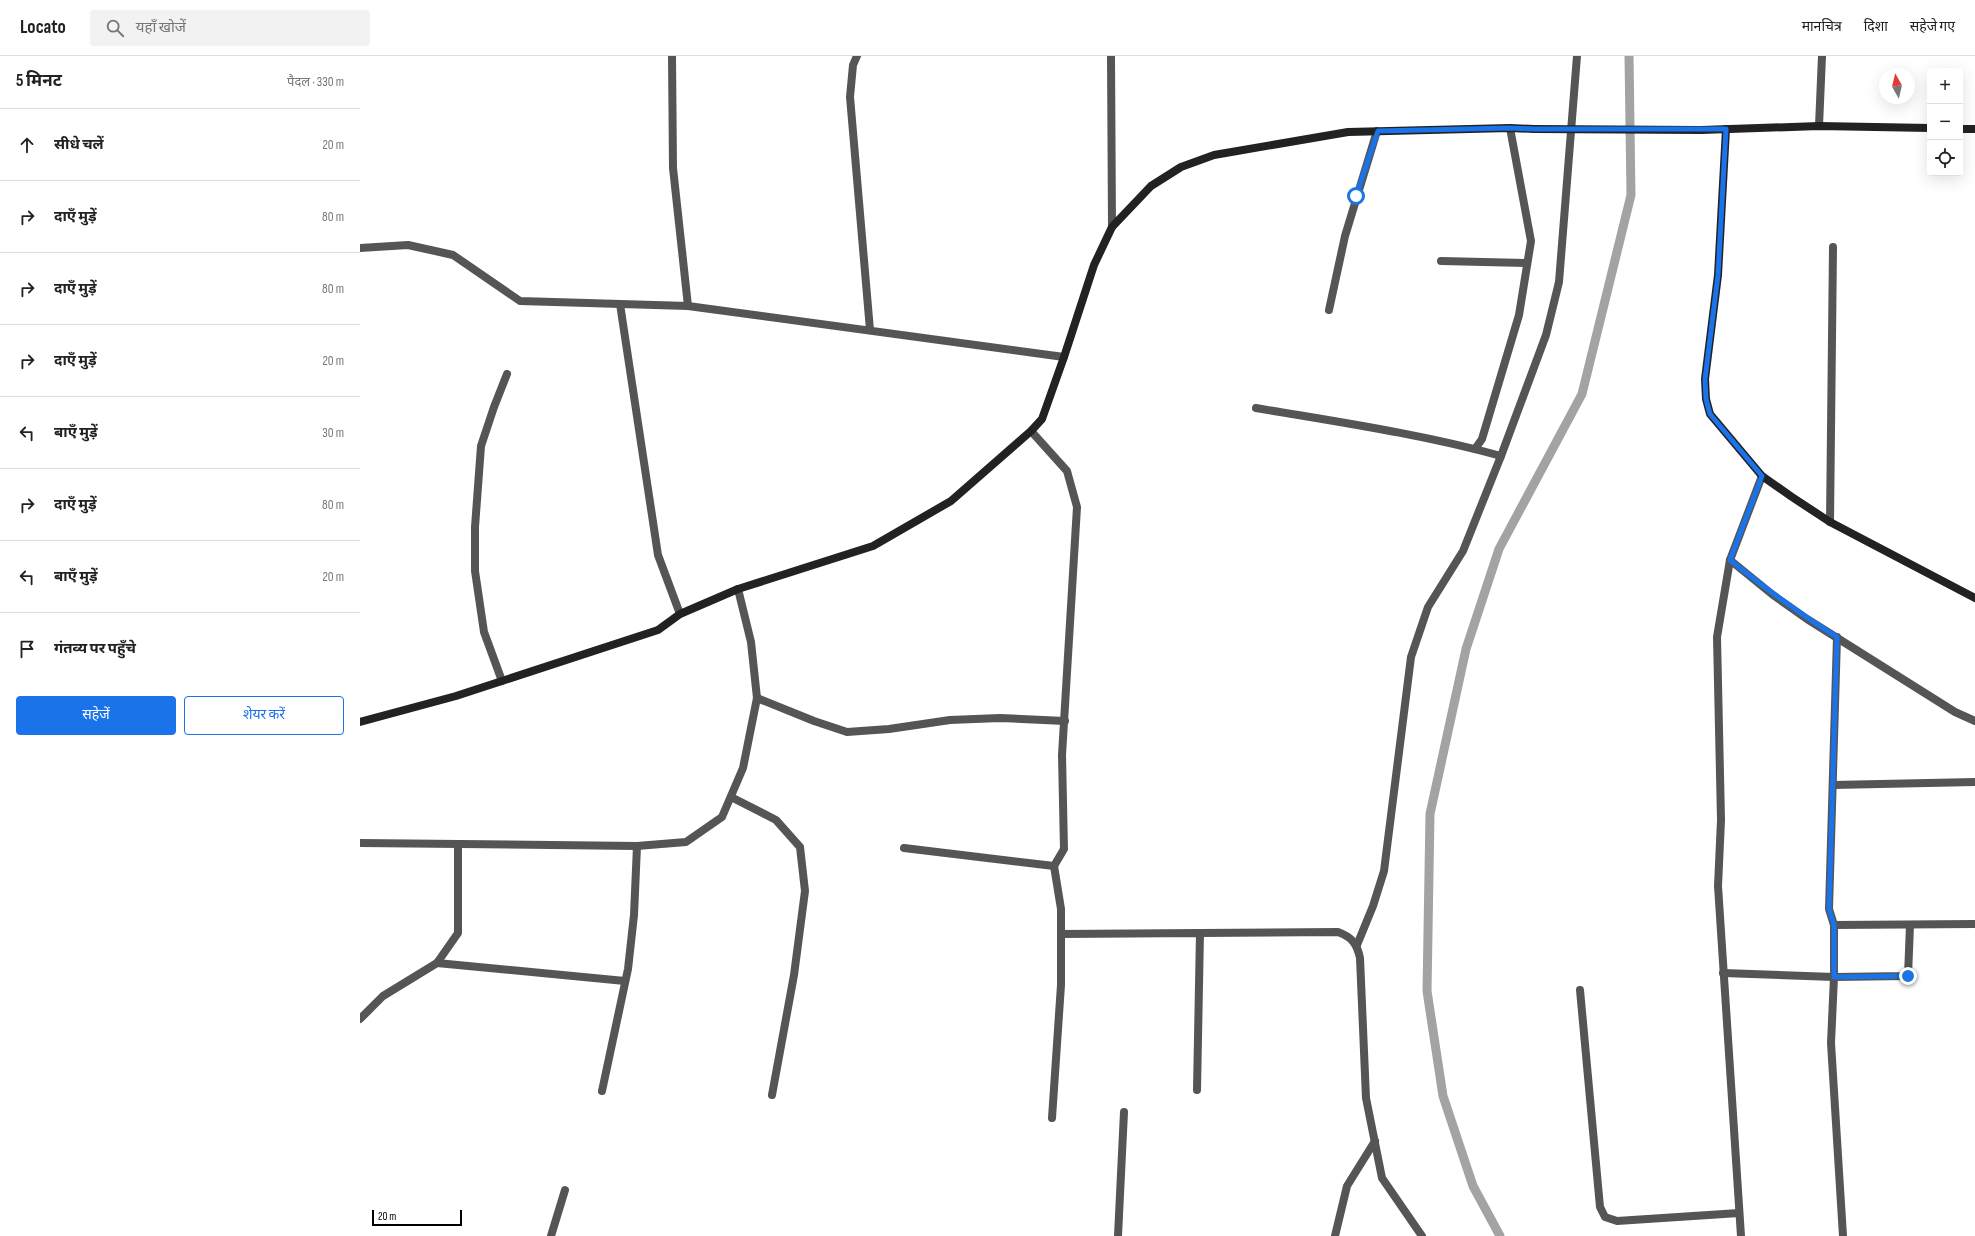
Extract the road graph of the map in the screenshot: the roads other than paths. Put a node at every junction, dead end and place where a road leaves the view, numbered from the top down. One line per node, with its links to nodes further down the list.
1 (672, 56): 19 (street)
2 (857, 56): 21 (street)
3 (1112, 56): 13 (street)
4 (1577, 56): 27 (street)
5 (1822, 56): 6 (street)
6 (1820, 126): 8 (street); 9 (street)
7 (1510, 128): 9 (street, bridge); 12 (street); 17 (street)
8 (1927, 128)
9 (1726, 129): 28 (street)
10 (1963, 129): 11 (street)
11 (1975, 129)
12 (1378, 131): 13 (street); 20 (street)
13 (1112, 227): 22 (street)
14 (1833, 247): 29 (street)
15 (360, 248): 18 (street)
16 (1441, 261): 17 (street)
17 (1527, 263): 26 (street)
18 (620, 304): 19 (street); 33 (street)
19 (688, 306): 21 (street)
20 (1329, 310)
21 (870, 330): 22 (street)
22 (1064, 357): 25 (street)
23 (507, 374): 35 (street)
24 (1256, 408): 26 (street)
25 (1031, 431): 31 (street); 37 (street)
26 (1476, 449): 27 (street)
27 (1501, 456): 53 (street)
28 (1762, 476): 29 (street); 30 (street)
29 (1830, 522): 32 (street)
30 (1730, 560): 34 (street); 55 (street)
31 (738, 589): 33 (street); 36 (street)
32 (1975, 598)
33 (680, 614): 35 (street)
34 (1837, 637): 38 (street); 41 (street)
35 (502, 681): 39 (street)
36 (757, 698): 37 (street); 42 (street)
37 (1065, 721): 47 (street)
38 (1975, 721)
39 (360, 722)
40 (1975, 782): 41 (street)
41 (1833, 785): 49 (street)
42 (730, 797): 45 (street); 62 (street)
43 (360, 844): 44 (street)
44 (458, 845): 45 (street); 54 (street)
45 (637, 846): 57 (street)
46 (904, 848): 47 (street)
47 (1054, 866): 52 (street)
48 (1975, 924): 50 (street)
49 (1834, 925): 50 (street); 56 (street)
50 (1910, 925): 56 (street)
51 (1200, 933): 52 (street); 53 (street); 60 (street)
52 (1061, 934): 64 (street)
53 (1357, 945): 65 (street)
54 (437, 963): 57 (street); 59 (street)
55 (1723, 973): 56 (street); 67 (street)
56 (1834, 977): 73 (street)
57 (625, 981): 61 (street)
58 (1580, 990): 67 (street)
59 (360, 1019)
60 (1197, 1090)
61 (602, 1091)
62 (772, 1095)
63 (1124, 1112): 69 (street)
64 (1052, 1118)
65 (1375, 1141): 70 (street); 71 (street)
66 (565, 1190): 68 (street)
67 (1739, 1213): 72 (street)
68 (551, 1236)
69 (1118, 1236)
70 (1335, 1236)
71 (1422, 1236)
72 (1741, 1236)
73 (1843, 1236)

